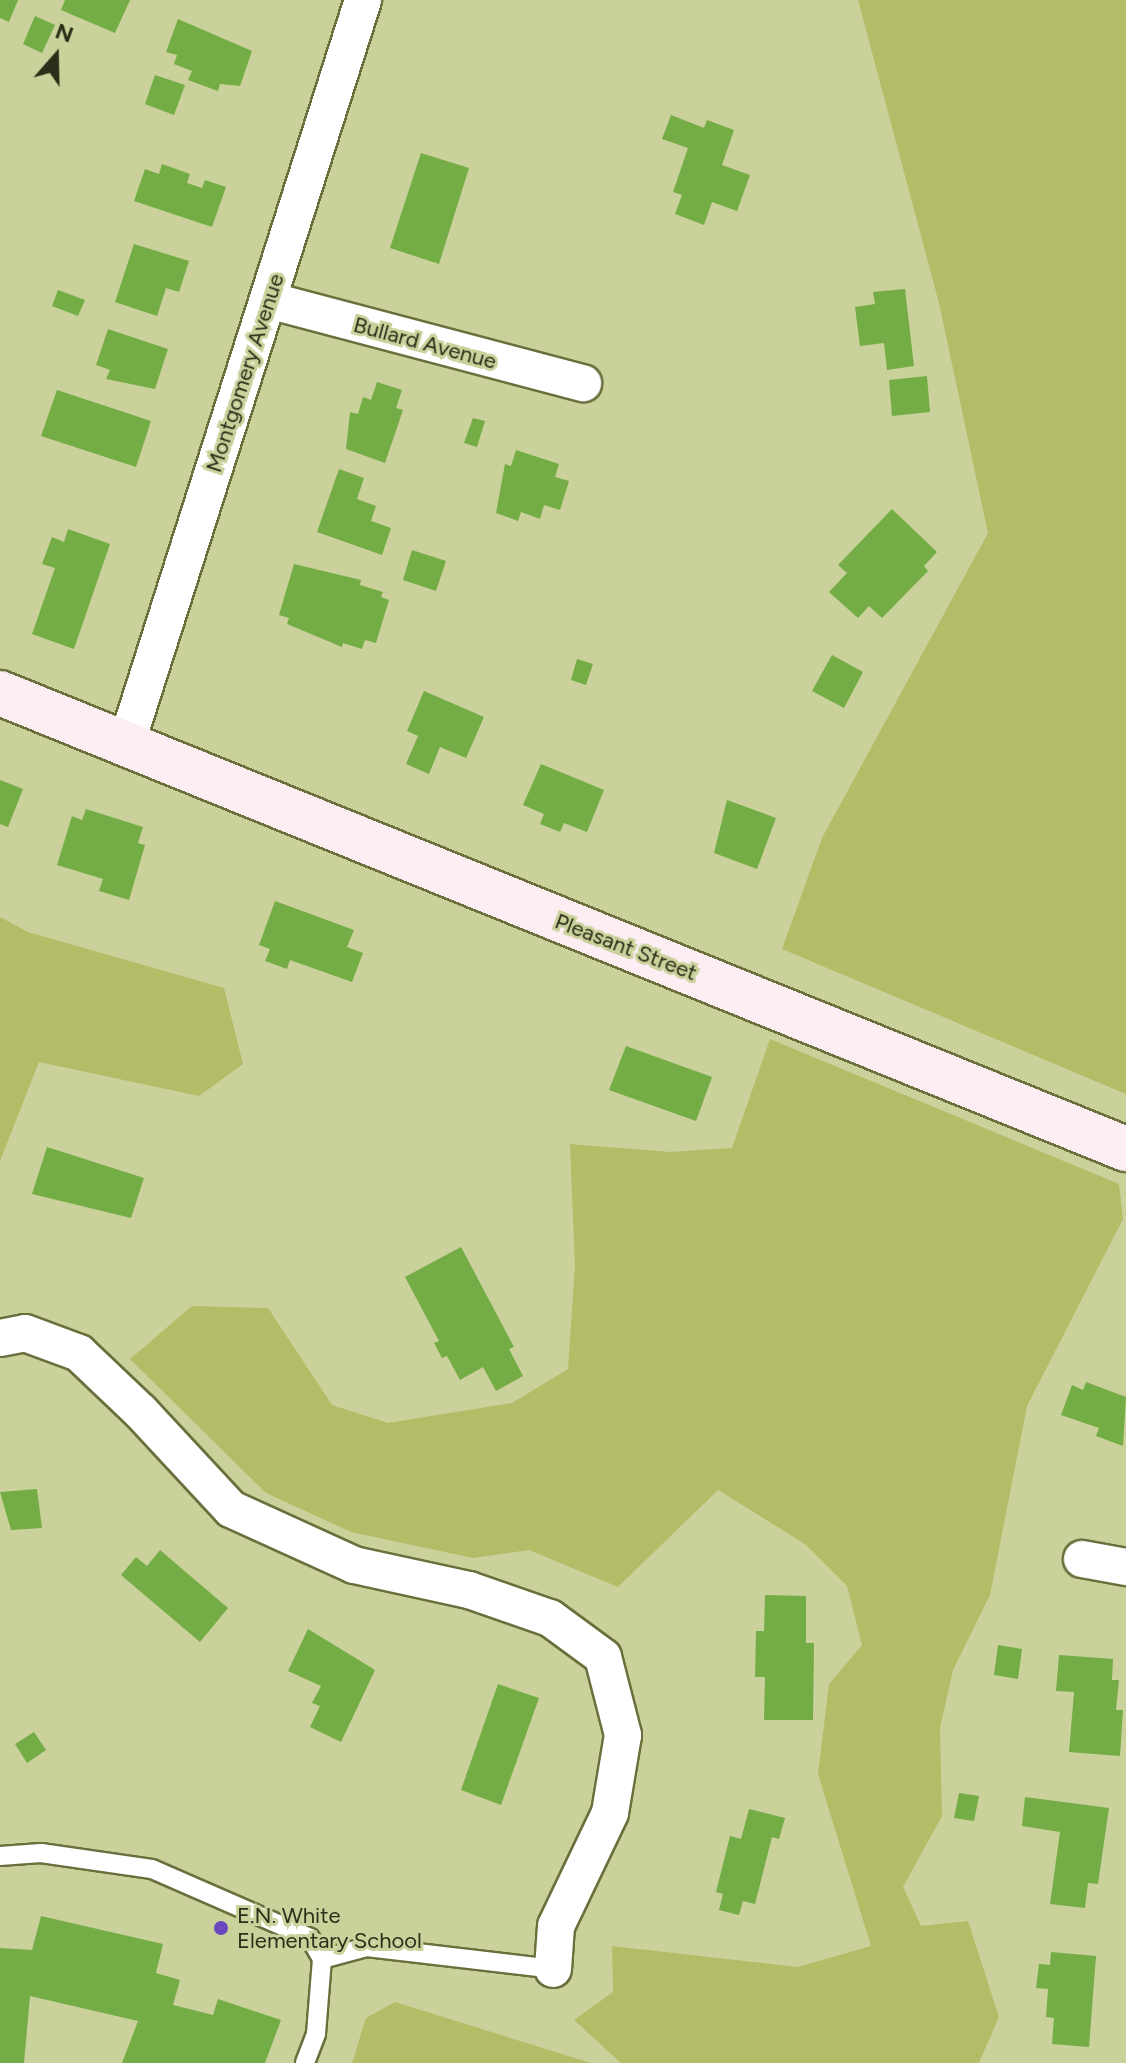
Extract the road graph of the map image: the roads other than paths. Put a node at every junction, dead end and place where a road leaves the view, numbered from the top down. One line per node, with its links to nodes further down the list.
1 (358, 2): 2 (street, Montgomery Avenue)
2 (268, 300): 3 (street, Bullard Avenue); 5 (street, Montgomery Avenue)
3 (583, 383)
4 (0, 693): 5 (street, Pleasant Street)
5 (126, 745): 6 (street, Pleasant Street)
6 (1126, 1149)
7 (0, 1338): 12 (street)
8 (1082, 1559): 9 (street)
9 (1126, 1567)
10 (0, 1856): 11 (lane)
11 (322, 1959): 12 (lane); 13 (lane)
12 (553, 1969)
13 (305, 2063)

